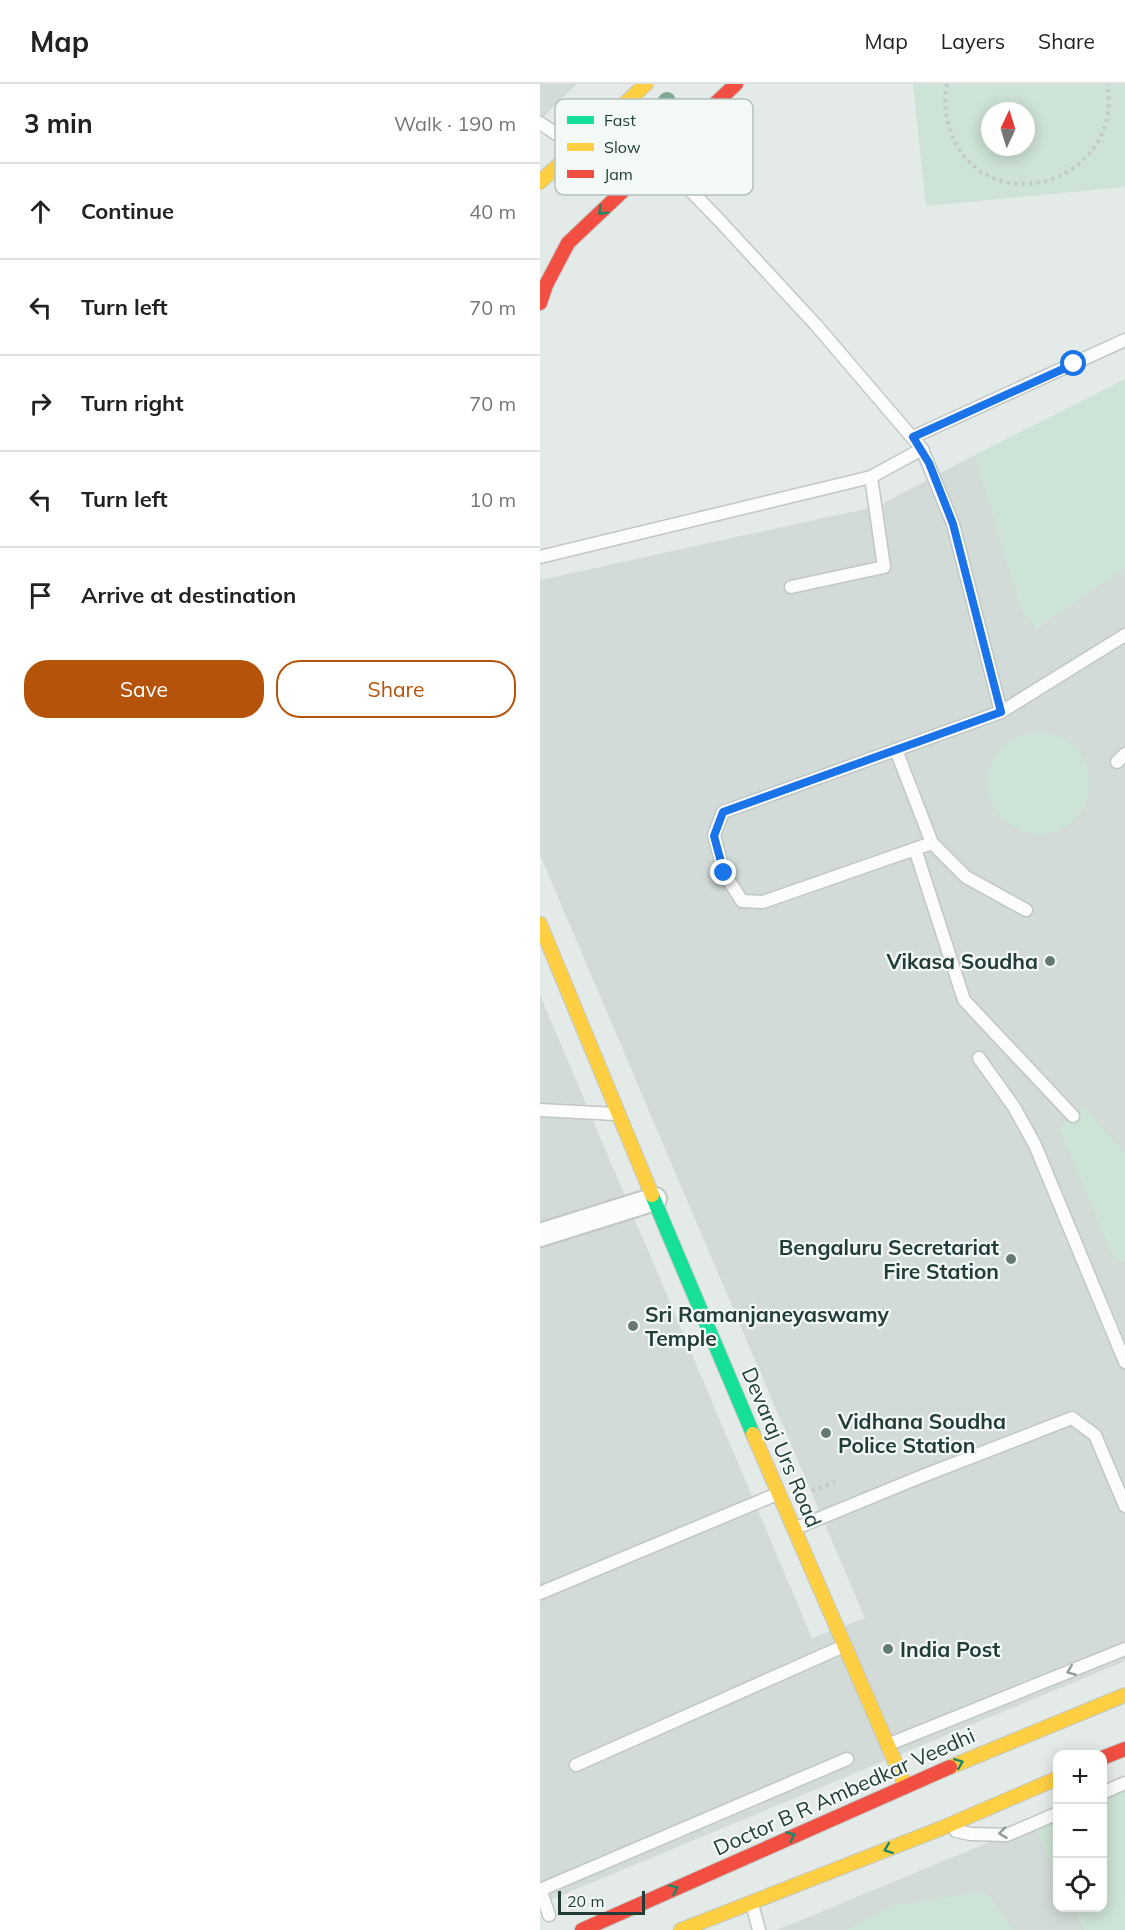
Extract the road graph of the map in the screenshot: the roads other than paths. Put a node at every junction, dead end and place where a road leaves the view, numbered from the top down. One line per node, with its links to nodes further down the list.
1 (646, 84): 3 (street)
2 (736, 84): 4 (street)
3 (630, 99)
4 (720, 99)
5 (540, 123): 6 (lane)
6 (555, 133)
7 (555, 168): 8 (street)
8 (540, 182)
9 (619, 195): 11 (street, one-way to 11)
10 (695, 195): 13 (lane)
11 (540, 303)
12 (1125, 340): 13 (lane)
13 (913, 437): 14 (lane)
14 (922, 449): 15 (lane); 19 (lane)
15 (871, 477): 16 (lane); 17 (lane)
16 (540, 557)
17 (790, 587)
18 (1125, 635): 19 (lane)
19 (1001, 712): 20 (lane)
20 (896, 750): 21 (lane); 22 (lane)
21 (932, 843): 22 (lane); 23 (lane)
22 (915, 849): 28 (lane)
23 (1026, 910)
24 (540, 924): 27 (street, Devaraj Urs Road)
25 (980, 1058): 31 (lane)
26 (540, 1110): 27 (lane)
27 (620, 1114): 29 (street, Devaraj Urs Road)
28 (1073, 1116)
29 (655, 1199): 30 (street); 32 (street, Devaraj Urs Road)
30 (540, 1235)
31 (1125, 1362)
32 (778, 1493): 34 (street, Devaraj Urs Road); 35 (lane)
33 (1125, 1506): 34 (lane)
34 (793, 1529): 36 (street, Devaraj Urs Road)
35 (540, 1593)
36 (845, 1646): 39 (street, Devaraj Urs Road); 43 (lane)
37 (1125, 1649): 39 (lane, one-way to 39)
38 (1125, 1695): 46 (street, Doctor B R Ambedkar Veedhi, one-way to 38)
39 (887, 1746): 46 (street, Devaraj Urs Road)
40 (1125, 1749): 41 (street)
41 (1107, 1756)
42 (847, 1759): 50 (lane)
43 (576, 1765)
44 (1053, 1780): 49 (street)
45 (1125, 1783): 47 (lane)
46 (905, 1785): 53 (street, Doctor B R Ambedkar Veedhi, one-way to 46)
47 (1107, 1791)
48 (1053, 1815): 49 (lane, one-way to 49)
49 (942, 1828): 51 (street, one-way to 51)
50 (540, 1889): 52 (lane)
51 (752, 1902): 54 (street); 55 (lane)
52 (549, 1915)
53 (582, 1930)
54 (681, 1930)
55 (759, 1930)

